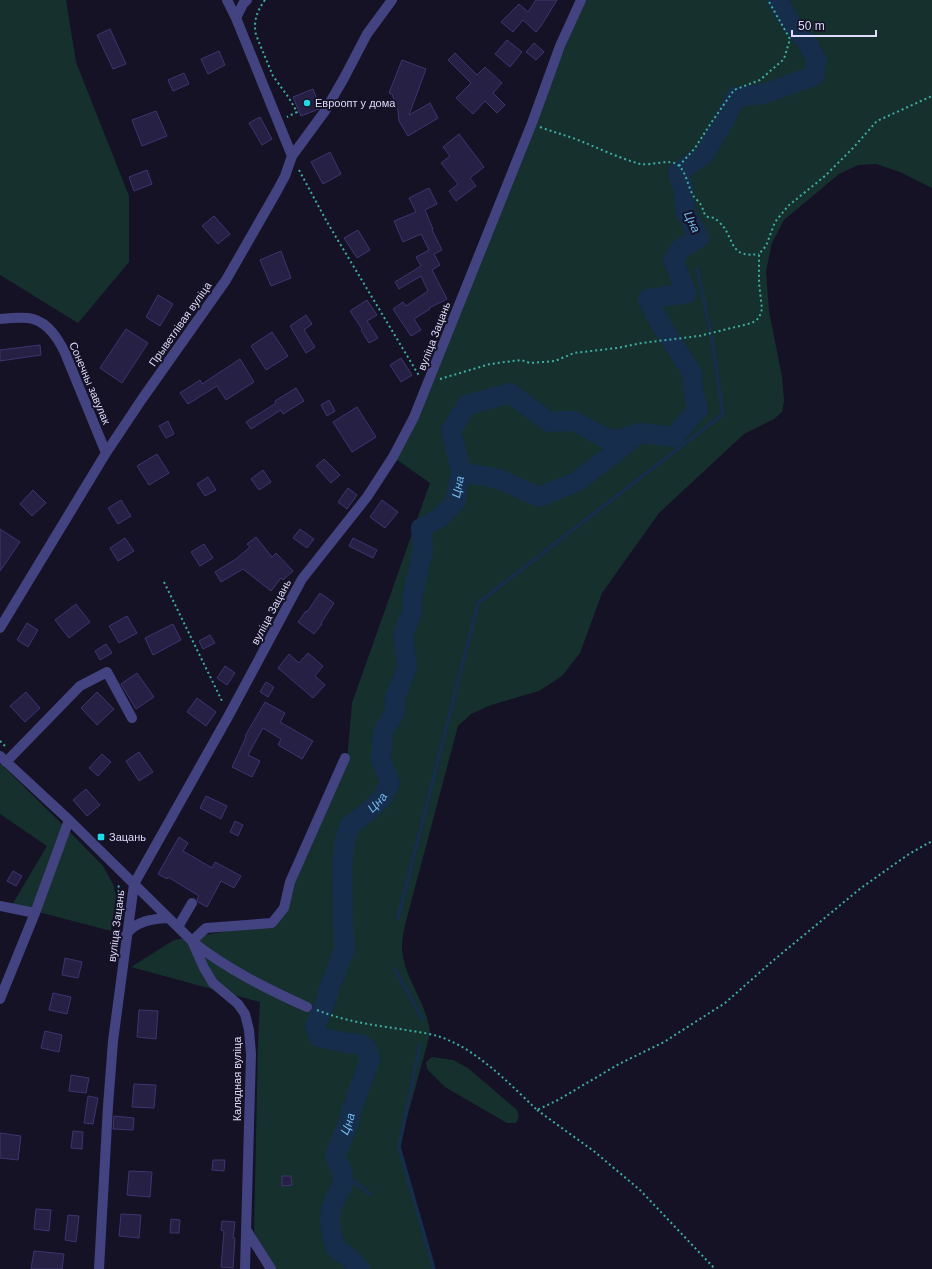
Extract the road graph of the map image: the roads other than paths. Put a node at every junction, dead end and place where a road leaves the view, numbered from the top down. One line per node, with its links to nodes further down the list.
1 (227, 0): 5 (street)
2 (247, 0): 5 (street)
3 (392, 0): 6 (street, Прыветлівая вуліца)
4 (581, 0): 14 (street, вуліца Зацань)
5 (236, 18): 6 (street)
6 (292, 156): 8 (street, Прыветлівая вуліца)
7 (0, 319): 8 (street, Сонечны завулак)
8 (106, 454): 9 (street, Прыветлівая вуліца)
9 (0, 628)
10 (132, 718): 12 (street)
11 (344, 758): 21 (street)
12 (3, 759): 13 (street, Калядная вуліца)
13 (69, 820): 14 (street, Калядная вуліца); 17 (street)
14 (134, 884): 18 (street, Калядная вуліца); 20 (street, вуліца Зацань)
15 (192, 903): 19 (street)
16 (0, 906): 17 (street)
17 (35, 913): 22 (street)
18 (168, 918): 19 (street, Калядная вуліца); 20 (street)
19 (178, 928): 21 (street, Калядная вуліца)
20 (126, 935): 25 (street, вуліца Зацань)
21 (192, 941): 23 (street); 24 (street, Калядная вуліца)
22 (0, 999)
23 (307, 1006)
24 (247, 1231): 26 (street, Калядная вуліца); 27 (street)
25 (99, 1269)
26 (245, 1269)
27 (271, 1269)

